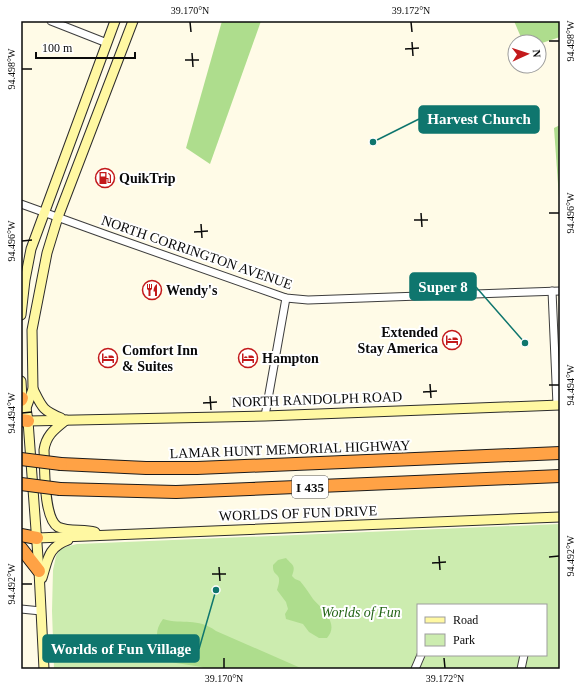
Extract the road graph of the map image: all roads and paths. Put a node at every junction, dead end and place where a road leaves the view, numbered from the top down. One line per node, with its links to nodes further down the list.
1 (51, 21): 6 (street)
2 (115, 21): 4 (main road)
3 (133, 21): 5 (main road)
4 (112, 30): 5 (main road); 6 (main road)
5 (127, 36): 9 (main road)
6 (108, 43): 8 (main road)
7 (21, 204): 8 (street, NORTH CORRINGTON AVENUE)
8 (44, 212): 9 (street, NORTH CORRINGTON AVENUE); 12 (main road)
9 (58, 217): 11 (street, NORTH CORRINGTON AVENUE); 14 (main road)
10 (556, 291): 11 (street, NORTH CORRINGTON AVENUE); 16 (street)
11 (286, 298): 17 (street)
12 (21, 315)
13 (21, 381): 15 (main road)
14 (33, 389): 15 (main road); 19 (main road)
15 (23, 402): 18 (main road)
16 (558, 405): 17 (main road, NORTH RANDOLPH ROAD)
17 (265, 416): 19 (main road, NORTH RANDOLPH ROAD)
18 (24, 420): 19 (main road, NORTH RANDOLPH ROAD); 28 (main road)
19 (66, 420): 25 (main road)
20 (560, 453): 21 (highway, LAMAR HUNT MEMORIAL HIGHWAY / I 435, bridge)
21 (21, 459)
22 (560, 476): 23 (highway, I 435, bridge)
23 (21, 484)
24 (560, 517): 25 (main road, WORLDS OF FUN DRIVE)
25 (108, 534): 27 (main road, WORLDS OF FUN DRIVE)
26 (21, 535): 28 (highway)
27 (74, 537): 28 (main road, WORLDS OF FUN DRIVE); 30 (main road)
28 (37, 538): 30 (main road)
29 (21, 548): 30 (highway)
30 (40, 577): 32 (main road)
31 (21, 609): 32 (street)
32 (41, 611): 35 (main road)
33 (421, 656): 36 (street)
34 (524, 656): 37 (street)
35 (44, 669)
36 (415, 669)
37 (521, 669)

